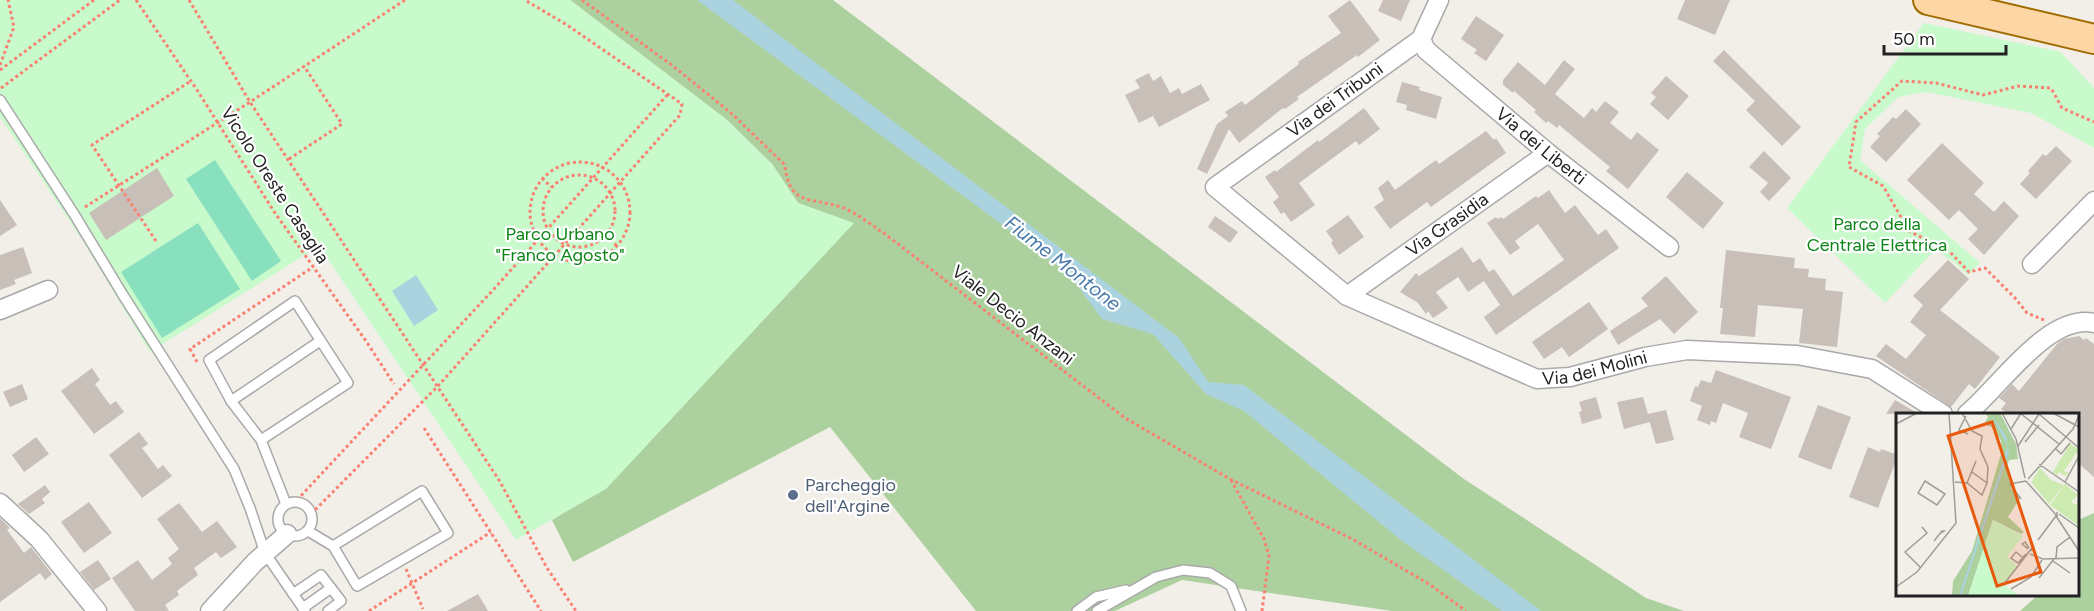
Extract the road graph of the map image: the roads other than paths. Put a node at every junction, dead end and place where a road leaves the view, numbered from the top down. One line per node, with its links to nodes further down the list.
1 (1439, 0): 3 (street, Via dei Tribuni)
2 (1928, 0): 4 (main road)
3 (1421, 39): 6 (street, Via dei Liberti); 7 (street, Via dei Tribuni)
4 (2094, 39)
5 (0, 99): 25 (lane)
6 (1548, 153): 9 (street, Via dei Liberti); 12 (street, Via Grasidia)
7 (1215, 187): 12 (street, Via dei Molini)
8 (2094, 201): 10 (street)
9 (1669, 247)
10 (2032, 264)
11 (48, 290): 13 (street)
12 (1347, 296): 17 (street, Via dei Molini)
13 (0, 310)
14 (2094, 323): 18 (street)
15 (320, 341): 16 (lane); 16 (lane); 19 (lane)
16 (231, 401): 19 (lane)
17 (1942, 413)
18 (1968, 413)
19 (261, 440): 21 (lane)
20 (0, 503): 30 (street)
21 (291, 503): 22 (lane); 23 (lane)
22 (308, 531): 23 (lane); 24 (lane)
23 (287, 534): 25 (street)
24 (333, 546): 24 (lane)
25 (265, 553): 28 (lane); 31 (street)
26 (1140, 586): 33 (lane); 34 (lane); 35 (lane)
27 (331, 588): 28 (lane); 29 (lane); 32 (lane)
28 (293, 594): 29 (lane)
29 (304, 610)
30 (97, 611)
31 (210, 611)
32 (328, 611)
33 (1077, 611)
34 (1097, 611)
35 (1241, 611)

